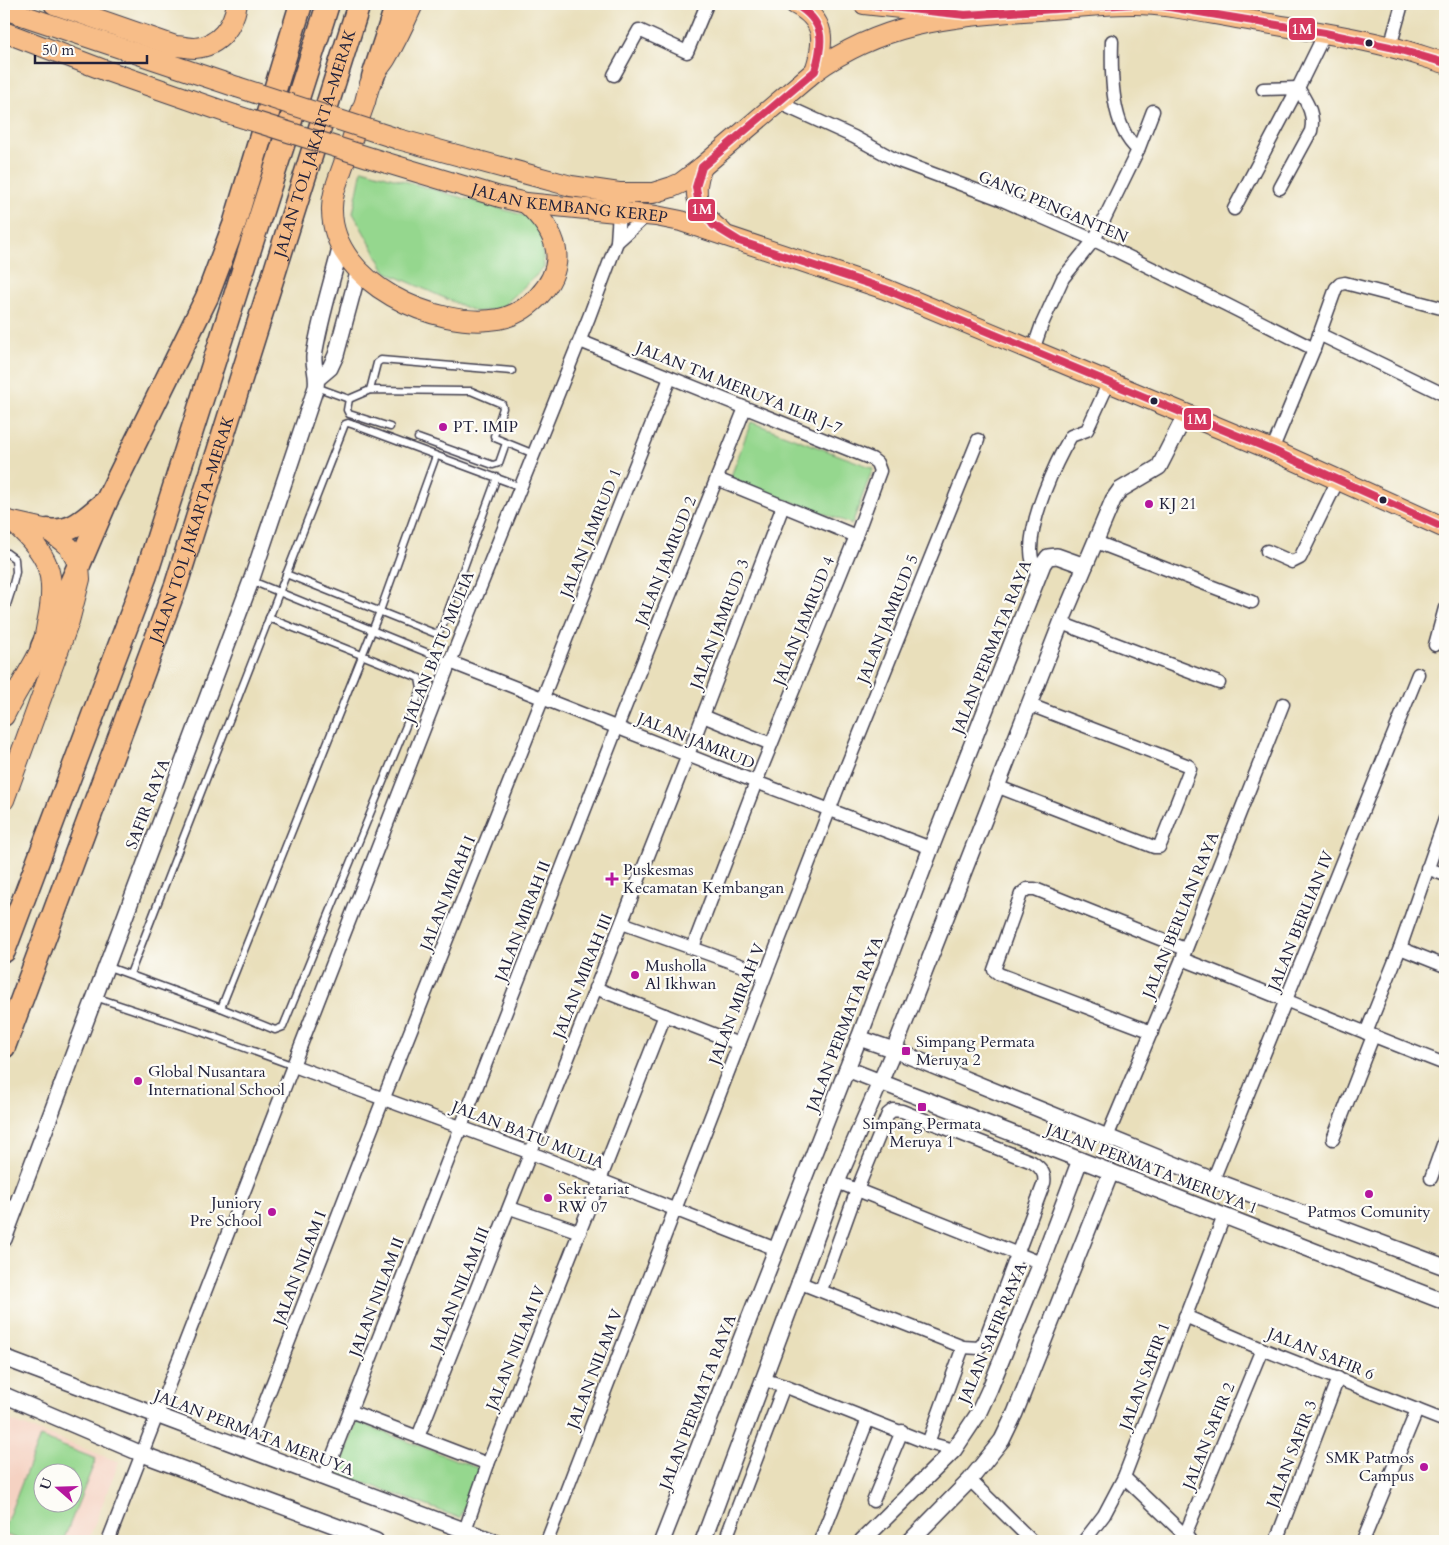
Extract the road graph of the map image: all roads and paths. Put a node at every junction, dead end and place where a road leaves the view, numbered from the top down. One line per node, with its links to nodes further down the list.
1 (54, 4): 2 (main road)
2 (237, 4)
3 (301, 4): 64 (highway)
4 (328, 4): 113 (highway, JALAN TOL JAKARTA–MERAK)
5 (359, 4): 128 (highway, JALAN TOL JAKARTA–MERAK)
6 (397, 4): 21 (highway)
7 (413, 4): 21 (main road)
8 (707, 4): 20 (street)
9 (795, 4): 19 (main road)
10 (864, 4): 13 (main road)
11 (1402, 4): 17 (street)
12 (4, 9): 27 (main road, bridge)
13 (965, 16): 15 (main road); 19 (main road)
14 (4, 32): 29 (main road, JALAN KEMBANG KEREP, bridge)
15 (1325, 34): 17 (main road); 22 (street)
16 (1112, 41): 26 (street)
17 (1390, 46): 18 (main road)
18 (1445, 63)
19 (815, 71): 24 (main road)
20 (614, 75)
21 (373, 77): 36 (main road)
22 (1298, 88): 23 (street); 28 (street); 30 (street)
23 (1263, 89)
24 (777, 102): 27 (main road); 33 (street, GANG PENGANTEN)
25 (1153, 111): 26 (street)
26 (1138, 150): 33 (street)
27 (702, 167): 35 (main road)
28 (1280, 188)
29 (526, 203): 31 (main road, JALAN KEMBANG KEREP); 37 (main road)
30 (1234, 208)
31 (619, 212): 32 (main road, JALAN KEMBANG KEREP); 34 (street, JALAN BATU MULIA)
32 (647, 215): 34 (street, JALAN BATU MULIA); 35 (main road, JALAN KEMBANG KEREP)
33 (1094, 240): 41 (street, GANG PENGANTEN); 42 (street)
34 (617, 242): 40 (street, JALAN BATU MULIA)
35 (739, 242): 42 (main road, JALAN KEMBANG KEREP)
36 (341, 245): 37 (main road); 46 (street, SAFIR RAYA)
37 (359, 270): 46 (street, SAFIR RAYA)
38 (1445, 309): 39 (street)
39 (1319, 334): 41 (street); 48 (street)
40 (580, 341): 44 (street, JALAN TM MERUYA ILIR J-7); 57 (street, JALAN BATU MULIA)
41 (1314, 349): 56 (street)
42 (1034, 350): 45 (main road, JALAN KEMBANG KEREP)
43 (512, 371): 47 (lane)
44 (670, 378): 50 (street, JALAN TM MERUYA ILIR J-7); 94 (street, JALAN JAMRUD 1)
45 (1109, 382): 51 (main road, JALAN KEMBANG KEREP); 76 (street)
46 (317, 383): 49 (lane); 77 (street, SAFIR RAYA)
47 (370, 390): 49 (lane); 55 (lane)
48 (1445, 395)
49 (348, 399): 52 (lane)
50 (745, 408): 59 (street, JALAN TM MERUYA ILIR J-7); 61 (street, JALAN JAMRUD 2)
51 (1186, 414): 56 (main road, JALAN KEMBANG KEREP); 70 (street)
52 (390, 427)
53 (418, 438): 55 (lane)
54 (978, 440): 105 (street, JALAN JAMRUD 5)
55 (506, 443): 57 (lane)
56 (1272, 450): 62 (main road, JALAN KEMBANG KEREP)
57 (534, 454): 63 (street, JALAN BATU MULIA)
58 (436, 456): 60 (lane); 75 (lane); 83 (lane)
59 (880, 471): 69 (street, JALAN JAMRUD 4)
60 (497, 477): 63 (lane); 83 (lane)
61 (717, 479): 65 (street); 99 (street, JALAN JAMRUD 2)
62 (1338, 480): 67 (main road, JALAN KEMBANG KEREP); 72 (street)
63 (521, 487): 91 (street, JALAN BATU MULIA)
64 (106, 502): 68 (highway); 73 (highway)
65 (783, 506): 69 (street); 98 (street, JALAN JAMRUD 3)
66 (9, 522): 68 (main road); 89 (main road)
67 (1445, 528)
68 (48, 530): 73 (main road)
69 (856, 536): 100 (street, JALAN JAMRUD 4)
70 (1096, 542): 74 (street); 81 (street)
71 (4, 551): 79 (lane)
72 (1267, 552)
73 (79, 565): 89 (highway); 104 (main road)
74 (1084, 566): 76 (street, JALAN PERMATA RAYA); 86 (street)
75 (286, 574): 80 (lane); 83 (lane)
76 (1038, 576): 107 (street, JALAN PERMATA RAYA)
77 (251, 580): 80 (lane); 115 (street, SAFIR RAYA)
78 (4, 589): 79 (lane)
79 (11, 592): 84 (lane)
80 (279, 592): 85 (lane); 87 (lane)
81 (1252, 602)
82 (1445, 608): 88 (street)
83 (380, 611): 87 (lane)
84 (4, 614)
85 (269, 618): 90 (lane); 117 (lane)
86 (1061, 623): 93 (street); 96 (street)
87 (372, 629): 90 (lane); 91 (lane)
88 (1435, 645)
89 (42, 647): 97 (main road)
90 (362, 655): 122 (lane); 122 (lane)
91 (450, 662): 94 (street, JALAN JAMRUD); 131 (street, JALAN BATU MULIA)
92 (1418, 674): 121 (street, JALAN BERLIAN IV)
93 (1219, 683)
94 (543, 699): 99 (street, JALAN JAMRUD); 134 (street, JALAN MIRAH I)
95 (1283, 704): 114 (street, JALAN BERLIAN RAYA)
96 (1030, 705): 103 (street); 103 (street)
97 (4, 715)
98 (703, 716): 100 (street); 101 (street, JALAN JAMRUD 3)
99 (617, 727): 101 (street, JALAN JAMRUD); 135 (street, JALAN MIRAH II)
100 (771, 744): 102 (street, JALAN JAMRUD 4)
101 (688, 755): 102 (street, JALAN JAMRUD); 110 (street, JALAN MIRAH III)
102 (756, 782): 105 (street, JALAN JAMRUD); 111 (street, JALAN JAMRUD 4)
103 (996, 786): 129 (street)
104 (4, 800)
105 (829, 810): 107 (street, JALAN JAMRUD); 118 (street, JALAN MIRAH V)
106 (1445, 819): 108 (street)
107 (931, 848): 126 (street, JALAN PERMATA RAYA)
108 (1428, 868): 109 (street); 112 (street)
109 (1445, 875)
110 (622, 923): 111 (street); 119 (street, JALAN MIRAH III)
111 (693, 947): 118 (street)
112 (1400, 948): 116 (street); 125 (street)
113 (4, 951)
114 (1184, 954): 121 (street); 124 (street, JALAN BERLIAN RAYA); 124 (street)
115 (106, 966): 117 (lane); 120 (street, SAFIR RAYA)
116 (1445, 966)
117 (130, 974): 122 (lane)
118 (766, 974): 127 (street, JALAN MIRAH V)
119 (595, 988): 123 (street); 139 (street, JALAN MIRAH III)
120 (95, 997): 131 (lane, JALAN BATU MULIA); 151 (street, SAFIR RAYA)
121 (1287, 1000): 125 (street); 144 (street, JALAN BERLIAN IV)
122 (221, 1008)
123 (665, 1015): 127 (street); 143 (street, JALAN NILAM IV)
124 (1152, 1032): 136 (street, JALAN BERLIAN RAYA)
125 (1370, 1035): 130 (street); 137 (street)
126 (859, 1038): 129 (street, JALAN PERMATA MERUYA 1); 132 (street, JALAN PERMATA RAYA)
127 (739, 1044): 148 (street, JALAN MIRAH V)
128 (4, 1047)
129 (894, 1050): 133 (street); 136 (street, JALAN PERMATA MERUYA 1)
130 (1445, 1064)
131 (294, 1066): 134 (street, JALAN BATU MULIA); 169 (street, JALAN BATU MULIA)
132 (847, 1069): 133 (street, JALAN PERMATA MERUYA 1); 152 (street, JALAN PERMATA RAYA)
133 (881, 1081): 140 (street, JALAN PERMATA MERUYA 1); 145 (street)
134 (384, 1099): 135 (street, JALAN BATU MULIA); 175 (street, JALAN NILAM I)
135 (460, 1127): 139 (street, JALAN BATU MULIA); 168 (street, JALAN NILAM II)
136 (1107, 1136): 144 (street, JALAN PERMATA MERUYA 1)
137 (1333, 1139)
138 (1445, 1139): 142 (street)
139 (531, 1153): 143 (street, JALAN BATU MULIA); 147 (street, JALAN NILAM III)
140 (1080, 1160): 141 (street, JALAN PERMATA MERUYA 1); 154 (street, JALAN SAFIR RAYA)
141 (1111, 1172): 149 (street, JALAN PERMATA MERUYA 1); 181 (street)
142 (1431, 1178)
143 (600, 1180): 148 (street, JALAN BATU MULIA); 150 (street, JALAN NILAM IV)
144 (1213, 1180): 155 (street, JALAN PERMATA MERUYA 1)
145 (837, 1182): 146 (street); 156 (street)
146 (857, 1190): 153 (street); 153 (street); 157 (street)
147 (510, 1208): 150 (street); 173 (street, JALAN NILAM III)
148 (674, 1209): 152 (street, JALAN BATU MULIA); 188 (street, JALAN NILAM V)
149 (1224, 1216): 158 (street, JALAN PERMATA MERUYA 1); 159 (street, JALAN SAFIR 1)
150 (580, 1232): 178 (street, JALAN NILAM IV)
151 (4, 1239)
152 (776, 1249): 189 (street, JALAN PERMATA RAYA)
153 (1017, 1254): 154 (street); 160 (street)
154 (1041, 1263): 176 (street, JALAN SAFIR RAYA)
155 (1445, 1267)
156 (798, 1282): 157 (street); 164 (street)
157 (821, 1290): 160 (street)
158 (1445, 1302)
159 (1185, 1316): 161 (street, JALAN SAFIR 6); 179 (street, JALAN SAFIR 1)
160 (963, 1347): 174 (street)
161 (1262, 1349): 163 (street, JALAN SAFIR 6); 184 (street, JALAN SAFIR 2)
162 (4, 1356): 169 (street, JALAN PERMATA MERUYA)
163 (1338, 1378): 167 (street, JALAN SAFIR 6); 197 (street, JALAN SAFIR 3)
164 (762, 1379): 165 (street); 190 (street)
165 (784, 1386): 170 (street); 191 (street)
166 (4, 1395): 177 (street)
167 (1416, 1410): 171 (street, JALAN SAFIR 6); 198 (street)
168 (350, 1411): 173 (street); 180 (street, JALAN NILAM II)
169 (157, 1415): 175 (street, JALAN PERMATA MERUYA); 177 (street, JALAN BATU MULIA)
170 (868, 1419): 172 (street); 192 (street)
171 (1445, 1421)
172 (902, 1431): 174 (street); 182 (street)
173 (418, 1437): 178 (street)
174 (928, 1443): 176 (street)
175 (247, 1448): 180 (street, JALAN PERMATA MERUYA)
176 (954, 1450): 193 (street, JALAN SAFIR RAYA)
177 (142, 1454): 185 (street, JALAN BATU MULIA); 186 (street)
178 (488, 1464): 183 (street, JALAN NILAM IV)
179 (1124, 1477): 184 (street); 196 (street, JALAN SAFIR 1)
180 (324, 1478): 183 (street, JALAN PERMATA MERUYA)
181 (970, 1480): 194 (street); 195 (street)
182 (873, 1501)
183 (465, 1530): 187 (street, JALAN PERMATA MERUYA)
184 (1188, 1538)
185 (108, 1541)
186 (376, 1541)
187 (493, 1541)
188 (547, 1541)
189 (662, 1541)
190 (702, 1541)
191 (728, 1541)
192 (820, 1541)
193 (862, 1541)
194 (910, 1541)
195 (1032, 1541)
196 (1084, 1541)
197 (1276, 1541)
198 (1363, 1541)

